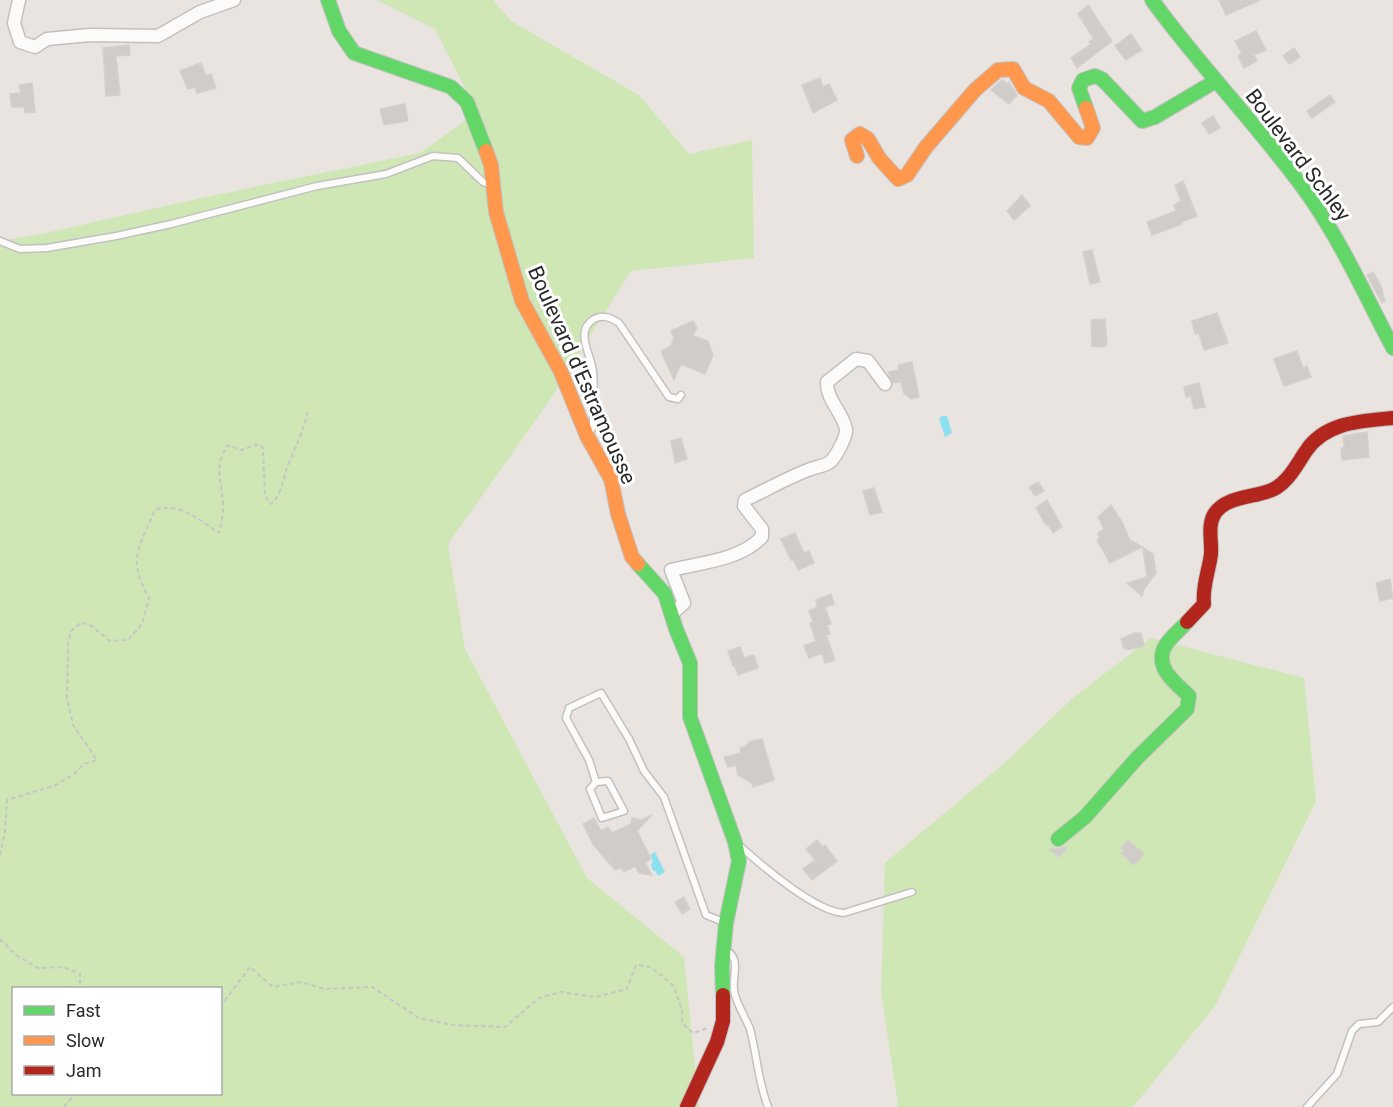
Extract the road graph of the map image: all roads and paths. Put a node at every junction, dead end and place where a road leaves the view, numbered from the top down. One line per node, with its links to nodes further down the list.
1 (20, 0): 2 (street)
2 (234, 0)
3 (328, 0): 7 (street, Boulevard d'Estramousse)
4 (1152, 0): 5 (street, Boulevard Schley)
5 (1214, 82): 6 (street); 9 (street, Boulevard Schley)
6 (857, 156)
7 (494, 187): 8 (lane); 14 (street, Boulevard d'Estramousse)
8 (0, 241)
9 (1393, 348)
10 (885, 384): 15 (street)
11 (681, 395): 14 (lane)
12 (308, 412): 19 (path)
13 (1393, 418): 17 (street)
14 (587, 436): 15 (street, Boulevard d'Estramousse)
15 (672, 614): 18 (street, Boulevard d'Estramousse)
16 (596, 782): 16 (lane); 21 (lane)
17 (1058, 839)
18 (735, 842): 20 (lane); 21 (street, Boulevard d'Estramousse)
19 (0, 855)
20 (912, 891)
21 (726, 923): 23 (street, Boulevard d'Estramousse)
22 (0, 939): 24 (path)
23 (724, 949): 27 (street, Boulevard d'Estramousse); 31 (lane)
24 (80, 987)
25 (222, 1004): 27 (path)
26 (1393, 1007): 32 (lane)
27 (717, 1042): 30 (street, Boulevard d'Estramousse)
28 (74, 1095): 29 (path)
29 (64, 1107)
30 (687, 1107)
31 (768, 1107)
32 (1307, 1107)

